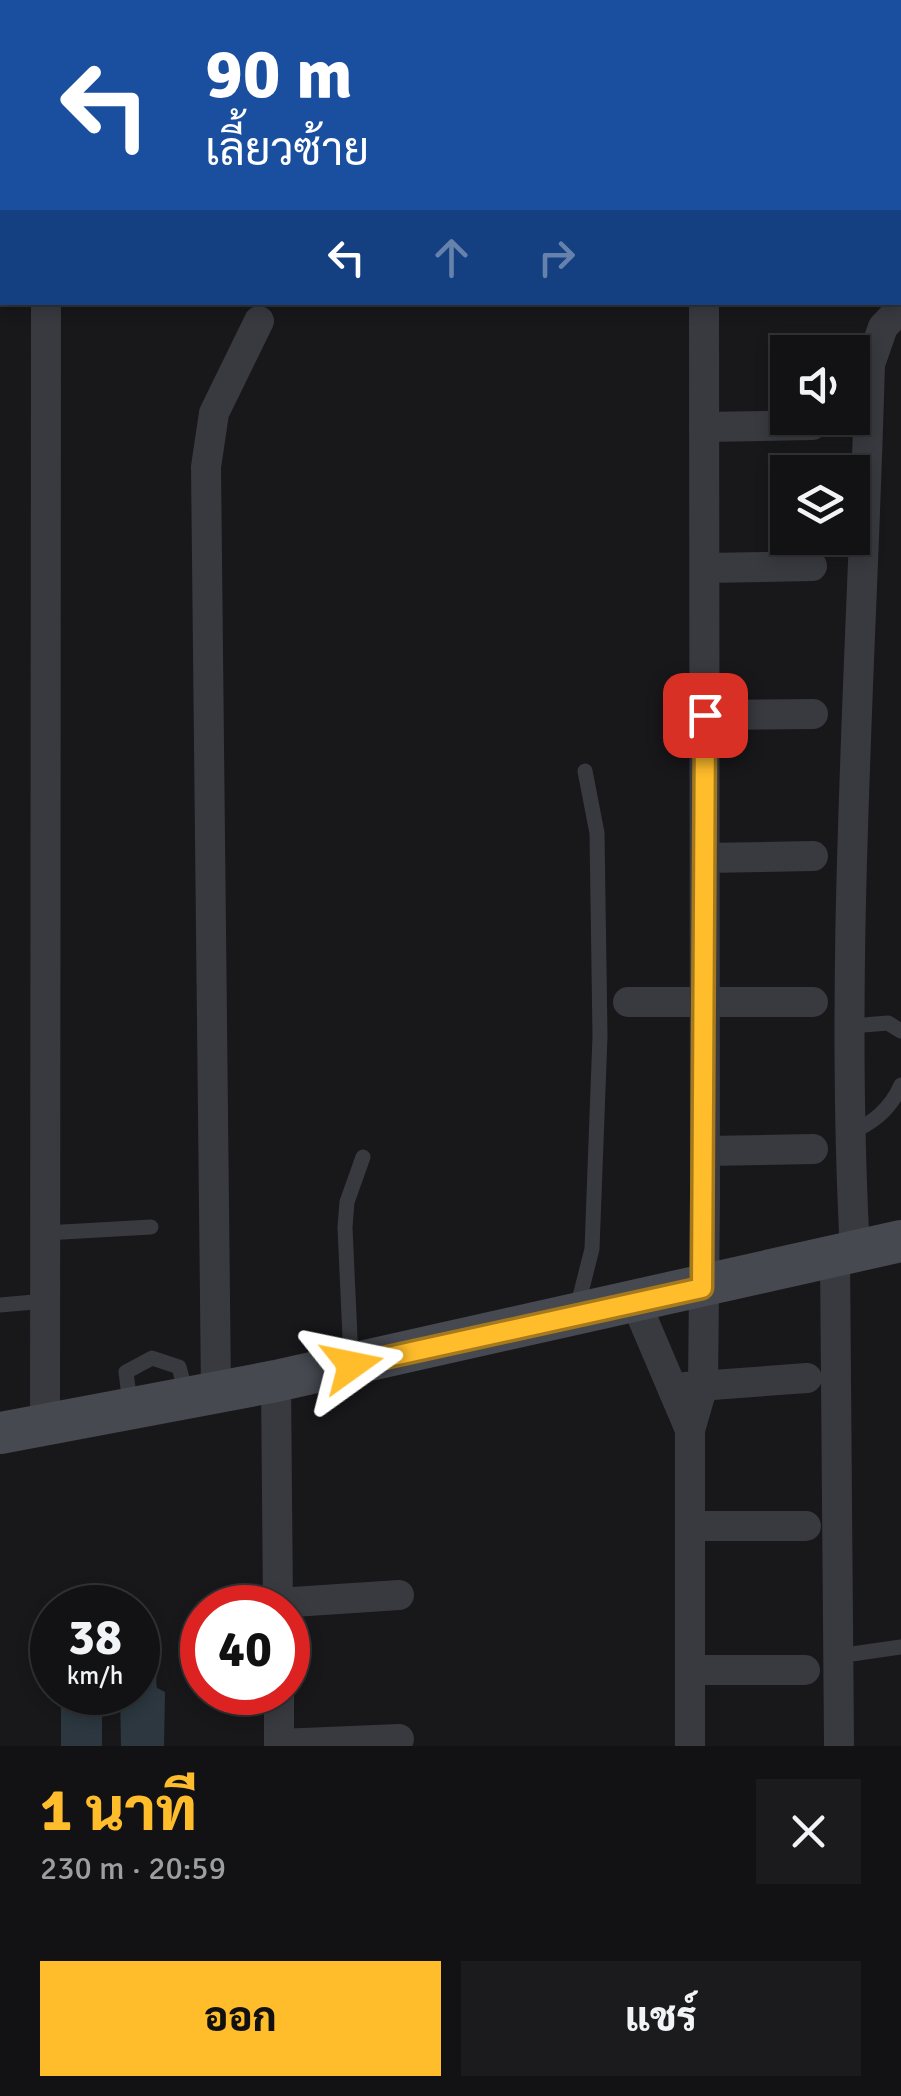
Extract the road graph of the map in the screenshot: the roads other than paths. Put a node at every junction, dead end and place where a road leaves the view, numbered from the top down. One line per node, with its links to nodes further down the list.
1 (46, 305): 25 (street)
2 (704, 305): 6 (street)
3 (901, 308): 17 (street)
4 (259, 321): 38 (street)
5 (770, 426): 6 (street)
6 (704, 427): 8 (street)
7 (812, 566): 8 (street)
8 (704, 568): 10 (street)
9 (813, 714): 10 (street)
10 (705, 715): 13 (street)
11 (585, 771): 32 (lane)
12 (813, 856): 13 (street)
13 (705, 858): 16 (street)
14 (628, 1002): 16 (street)
15 (813, 1002): 16 (street)
16 (706, 1004): 22 (street)
17 (850, 1026): 18 (lane); 20 (street)
18 (901, 1031)
19 (901, 1085): 20 (lane)
20 (848, 1134): 27 (street)
21 (813, 1149): 22 (street)
22 (706, 1151): 28 (street)
23 (362, 1157): 33 (lane)
24 (151, 1227): 25 (lane)
25 (45, 1233): 29 (street)
26 (901, 1241): 27 (street)
27 (845, 1254): 28 (street); 48 (street)
28 (702, 1288): 30 (street); 36 (street)
29 (45, 1301): 31 (lane); 39 (street)
30 (636, 1303): 32 (street); 37 (street)
31 (0, 1305)
32 (576, 1316): 33 (street)
33 (352, 1365): 35 (street)
34 (808, 1378): 36 (street)
35 (276, 1382): 38 (street); 44 (street)
36 (703, 1385): 37 (street); 40 (street)
37 (672, 1389): 40 (street)
38 (202, 1394): 39 (street)
39 (45, 1425): 41 (street)
40 (690, 1430): 42 (street)
41 (0, 1433)
42 (690, 1526): 43 (street); 49 (street)
43 (806, 1526)
44 (278, 1585)
45 (400, 1596): 46 (street)
46 (310, 1603)
47 (901, 1647): 48 (lane)
48 (838, 1656): 55 (street)
49 (690, 1670): 50 (street); 54 (street)
50 (806, 1670)
51 (279, 1715): 53 (street)
52 (399, 1739): 53 (street)
53 (279, 1745)
54 (690, 1746)
55 (838, 1746)

